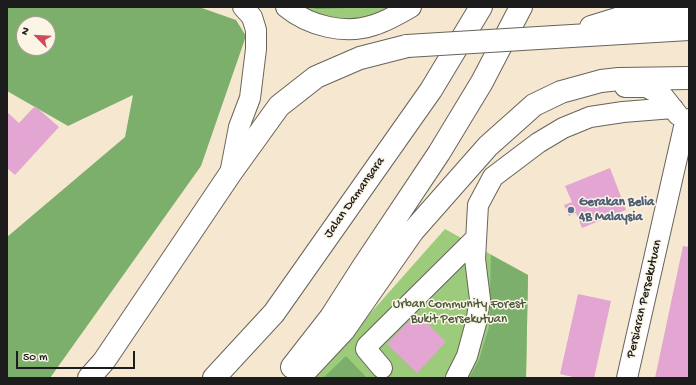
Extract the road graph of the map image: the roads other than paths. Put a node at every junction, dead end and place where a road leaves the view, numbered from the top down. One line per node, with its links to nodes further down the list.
1 (243, 7): 15 (street)
2 (286, 7): 3 (street)
3 (411, 7)
4 (481, 7): 19 (main road, Jalan Damansara)
5 (521, 7): 20 (main road)
6 (645, 7): 8 (main road)
7 (689, 8): 8 (main road)
8 (617, 19): 10 (main road)
9 (689, 30): 10 (main road)
10 (555, 37): 15 (main road, bridge)
11 (689, 78): 12 (main road)
12 (584, 86): 13 (street); 21 (main road)
13 (673, 108): 14 (street); 16 (street)
14 (686, 123): 23 (street, Persiaran Persekutuan)
15 (230, 174): 18 (main road)
16 (476, 238): 17 (street); 22 (street)
17 (382, 368)
18 (89, 378)
19 (214, 378)
20 (283, 378)
21 (299, 378)
22 (456, 378)
23 (627, 378)

